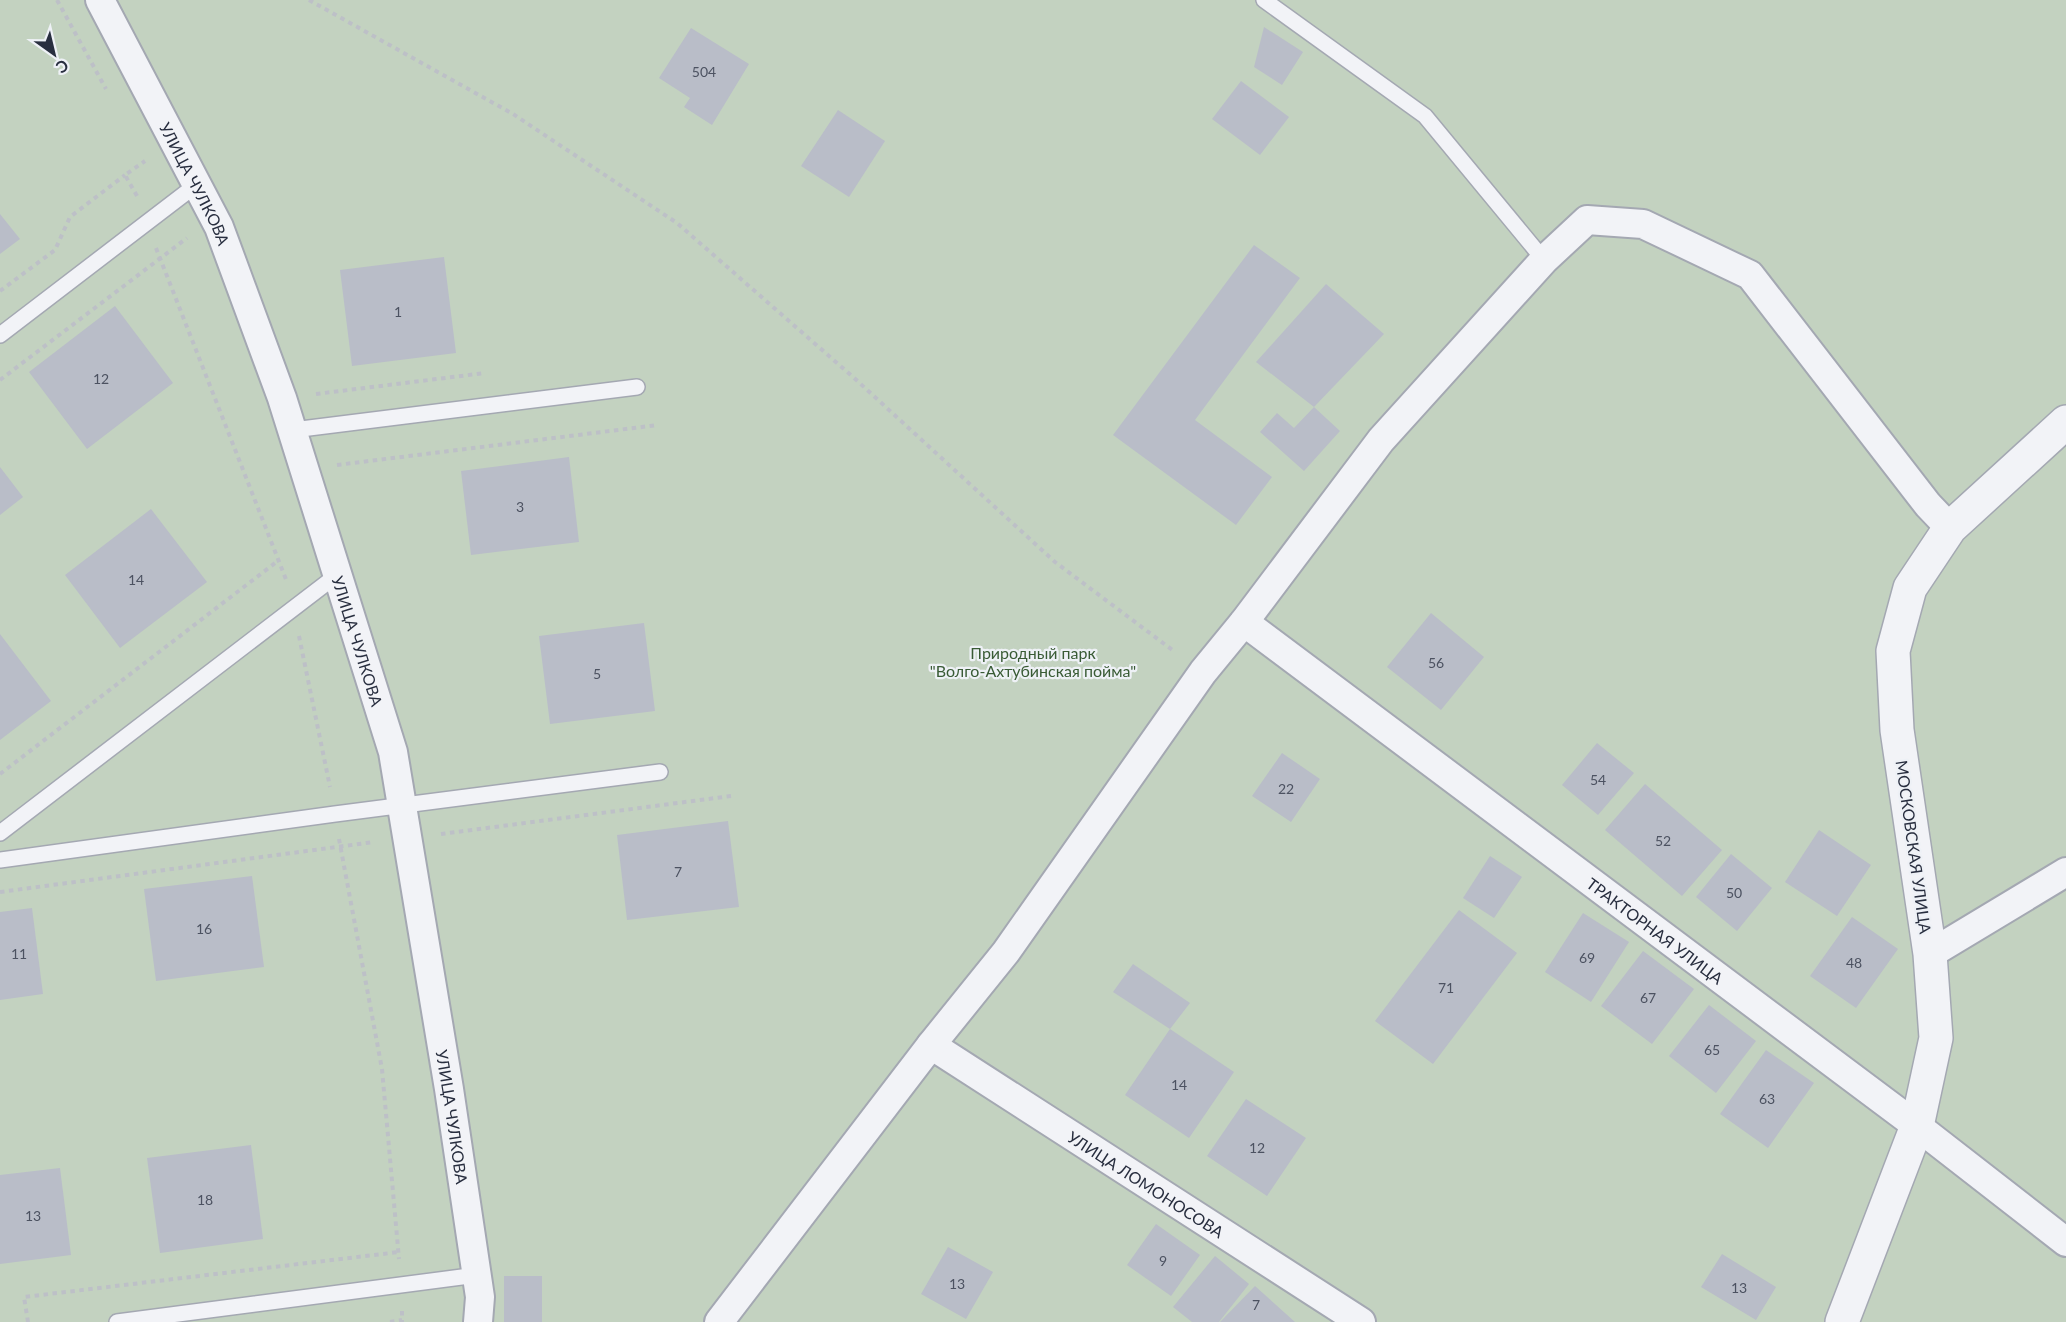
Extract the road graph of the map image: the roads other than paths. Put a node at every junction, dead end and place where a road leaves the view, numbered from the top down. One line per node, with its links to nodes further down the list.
1 (100, 0): 3 (street, УЛИЦА ЧУЛКОВА)
2 (1264, 0): 4 (lane)
3 (196, 185): 5 (lane); 8 (street, УЛИЦА ЧУЛКОВА)
4 (1544, 260): 9 (street); 11 (street)
5 (0, 336)
6 (637, 387): 8 (lane)
7 (2066, 422): 9 (street, МОСКОВСКАЯ УЛИЦА)
8 (293, 429): 10 (street, УЛИЦА ЧУЛКОВА)
9 (1950, 528): 17 (street, МОСКОВСКАЯ УЛИЦА)
10 (337, 575): 13 (street, УЛИЦА ЧУЛКОВА); 14 (lane)
11 (1244, 622): 18 (street); 19 (street, ТРАКТОРНАЯ УЛИЦА)
12 (660, 772): 13 (lane)
13 (402, 806): 15 (lane); 21 (street, УЛИЦА ЧУЛКОВА)
14 (0, 833)
15 (0, 860)
16 (2066, 872): 17 (street)
17 (1930, 954): 19 (street, МОСКОВСКАЯ УЛИЦА)
18 (931, 1045): 24 (street); 25 (street, УЛИЦА ЛОМОНОСОВА)
19 (1917, 1126): 20 (street, ТРАКТОРНАЯ УЛИЦА); 26 (street, МОСКОВСКАЯ УЛИЦА)
20 (2066, 1242)
21 (477, 1275): 22 (lane); 23 (street, УЛИЦА ЧУЛКОВА)
22 (117, 1322)
23 (478, 1322)
24 (719, 1322)
25 (1361, 1322)
26 (1842, 1322)

